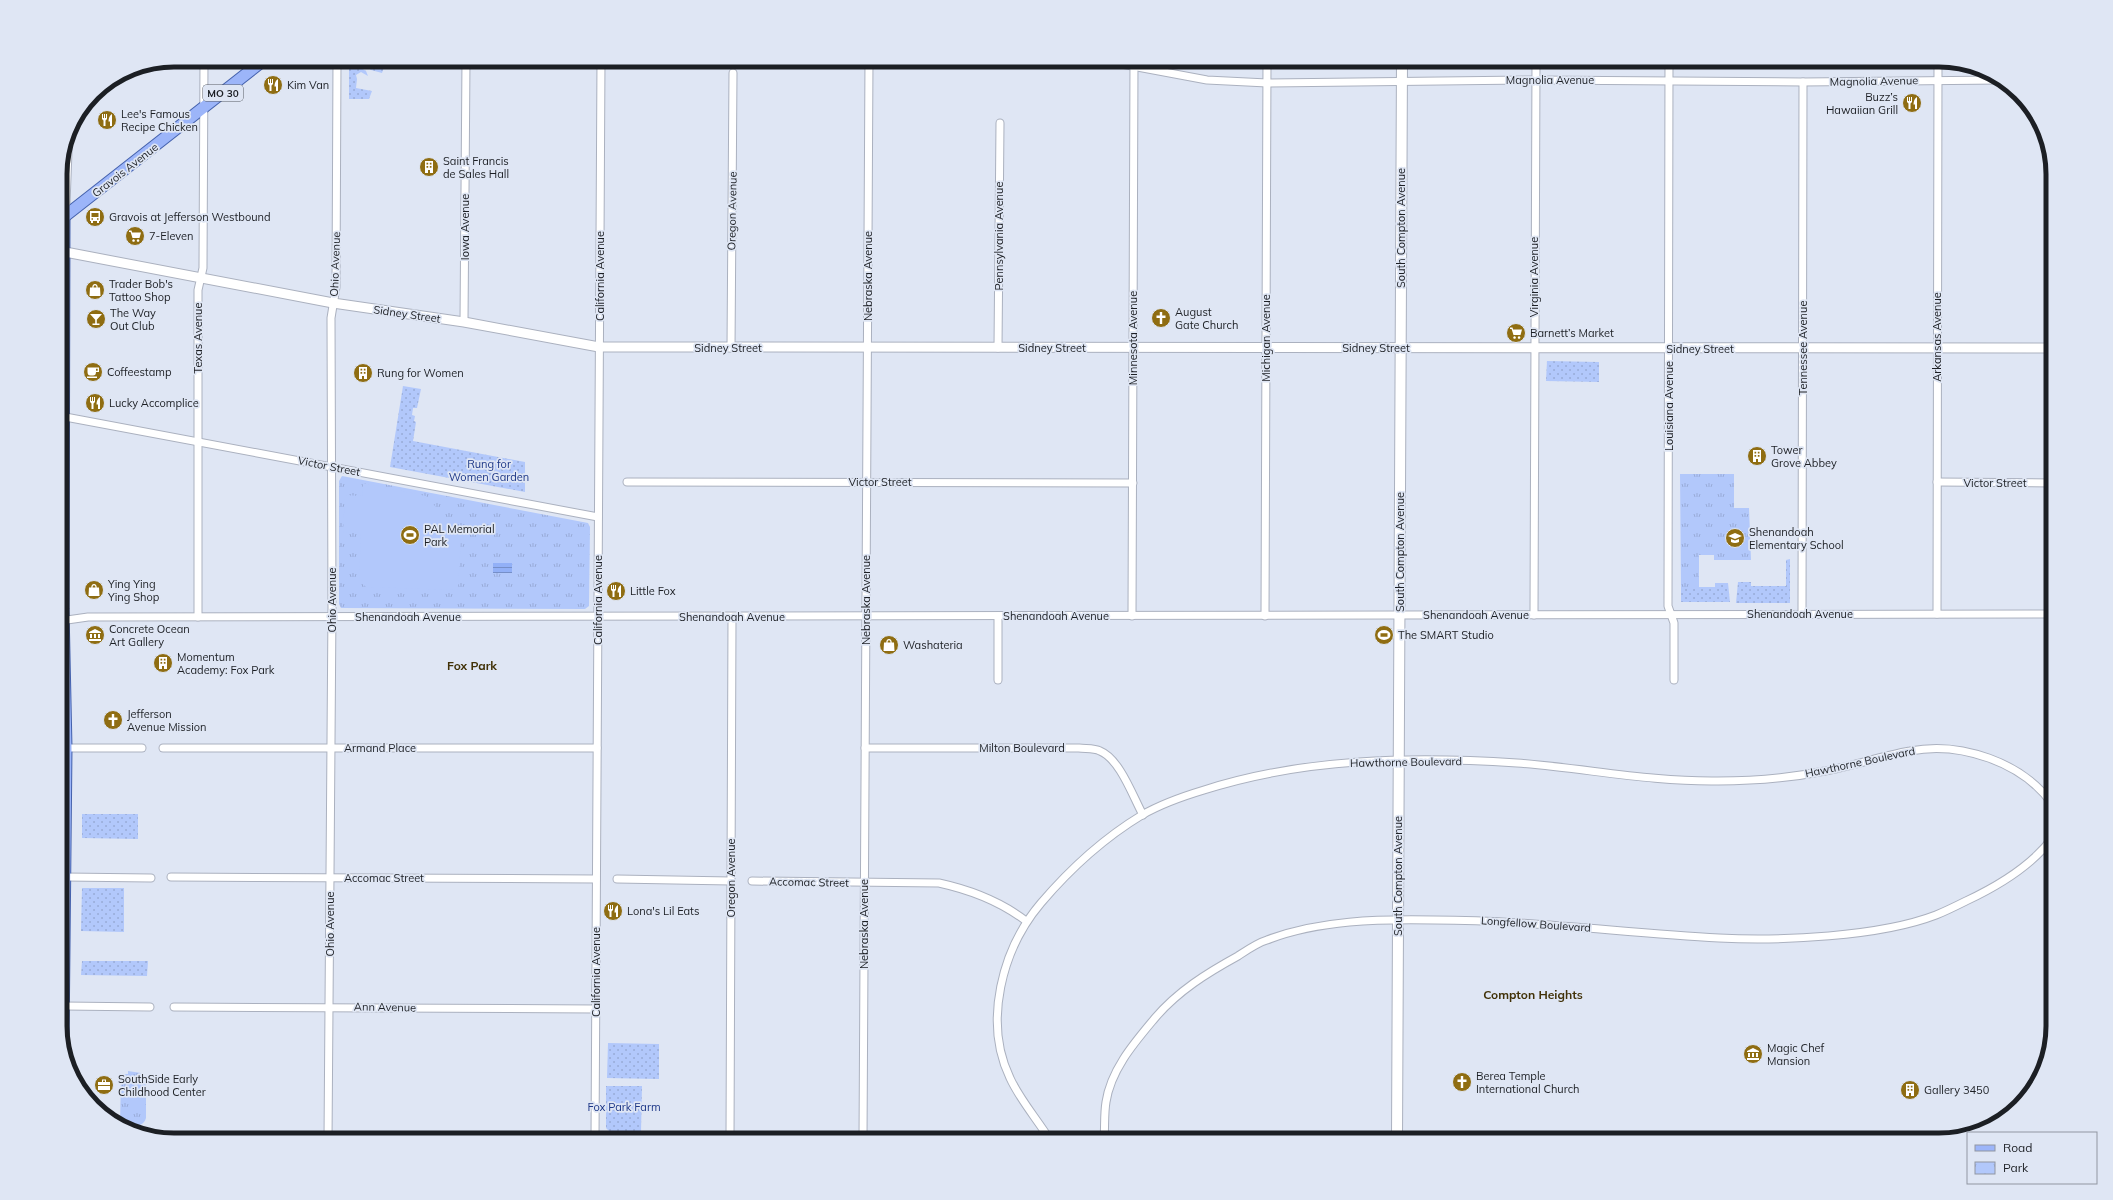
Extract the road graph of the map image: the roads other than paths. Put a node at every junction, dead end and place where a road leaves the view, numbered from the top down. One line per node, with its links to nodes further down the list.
1 (204, 67): 22 (street, Texas Avenue)
2 (255, 67): 22 (main road, Gravois Avenue / MO 30)
3 (337, 67): 27 (street, Ohio Avenue)
4 (466, 67): 28 (street, Iowa Avenue)
5 (601, 67): 29 (street, California Avenue)
6 (868, 67): 31 (street, Nebraska Avenue)
7 (1134, 67): 33 (street, Minnesota Avenue)
8 (1151, 67): 21 (street, Magnolia Avenue)
9 (1267, 67): 21 (street, Michigan Avenue)
10 (1402, 67): 19 (main road, South Compton Avenue)
11 (1536, 67): 15 (street, Virginia Avenue)
12 (1669, 67): 18 (street, Louisiana Avenue)
13 (1938, 67): 16 (street, Arkansas Avenue)
14 (733, 73): 30 (street, Oregon Avenue)
15 (1535, 80): 18 (street, Magnolia Avenue); 19 (street, Magnolia Avenue); 35 (street, Virginia Avenue)
16 (1938, 80): 17 (street, Magnolia Avenue); 20 (street, Magnolia Avenue); 40 (street, Arkansas Avenue)
17 (1991, 80)
18 (1669, 81): 20 (street, Magnolia Avenue); 38 (street, Louisiana Avenue)
19 (1402, 82): 21 (street, Magnolia Avenue); 37 (main road, South Compton Avenue)
20 (1803, 82): 39 (street, Tennessee Avenue)
21 (1267, 83): 34 (street, Michigan Avenue)
22 (203, 108): 24 (main road, Gravois Avenue / MO 30); 26 (street, Texas Avenue)
23 (1000, 123): 32 (street, Pennsylvania Avenue)
24 (67, 214)
25 (67, 252): 26 (street, Sidney Street)
26 (201, 278): 27 (street, Sidney Street); 42 (street, Texas Avenue)
27 (333, 303): 28 (street, Sidney Street); 43 (street, Ohio Avenue)
28 (464, 322): 29 (street, Sidney Street)
29 (599, 347): 30 (street, Sidney Street); 49 (street, California Avenue)
30 (731, 348): 31 (street, Sidney Street)
31 (867, 348): 32 (street, Sidney Street); 45 (street, Nebraska Avenue)
32 (998, 348): 33 (street, Sidney Street)
33 (1133, 348): 34 (street, Sidney Street); 47 (street, Minnesota Avenue)
34 (1266, 348): 37 (street, Sidney Street); 58 (street, Michigan Avenue)
35 (1534, 348): 37 (street, Sidney Street); 38 (street, Sidney Street); 55 (street, Virginia Avenue)
36 (2046, 348): 40 (street, Sidney Street)
37 (1401, 349): 54 (main road, South Compton Avenue)
38 (1669, 349): 39 (street, Sidney Street); 50 (street, Louisiana Avenue)
39 (1803, 349): 40 (street, Sidney Street); 51 (street, Tennessee Avenue)
40 (1937, 349): 46 (street, Arkansas Avenue)
41 (67, 417): 42 (street, Victor Street)
42 (198, 441): 43 (street, Victor Street); 59 (street, Texas Avenue)
43 (331, 466): 49 (street, Victor Street); 60 (street, Ohio Avenue)
44 (627, 482): 45 (street, Victor Street)
45 (867, 482): 47 (street, Victor Street); 63 (street, Nebraska Avenue)
46 (1937, 482): 48 (street, Victor Street); 52 (street, Arkansas Avenue)
47 (1133, 483): 57 (street, Minnesota Avenue)
48 (2046, 483)
49 (598, 517): 61 (street, California Avenue)
50 (1670, 614): 51 (street, Shenandoah Avenue); 55 (street, Shenandoah Avenue); 66 (street, Louisiana Avenue)
51 (1802, 614): 52 (street, Shenandoah Avenue)
52 (1937, 614): 53 (street, Shenandoah Avenue)
53 (2046, 614)
54 (1400, 615): 55 (street, Shenandoah Avenue); 58 (street, Shenandoah Avenue); 73 (main road, South Compton Avenue)
55 (1534, 615)
56 (998, 616): 57 (street, Shenandoah Avenue); 63 (street, Shenandoah Avenue); 65 (street)
57 (1132, 616): 58 (street, Shenandoah Avenue)
58 (1264, 616)
59 (198, 617): 60 (street, Shenandoah Avenue); 64 (street, Shenandoah Avenue)
60 (332, 617): 61 (street, Shenandoah Avenue); 70 (street, Ohio Avenue)
61 (598, 617): 62 (street, Shenandoah Avenue); 71 (street, California Avenue)
62 (732, 617): 63 (street, Shenandoah Avenue); 83 (street, Oregon Avenue)
63 (866, 617): 72 (street, Nebraska Avenue)
64 (67, 620)
65 (998, 680)
66 (1674, 680)
67 (67, 748): 68 (street)
68 (142, 748)
69 (163, 748): 70 (street, Armand Place)
70 (331, 748): 71 (street, Armand Place); 79 (street, Ohio Avenue)
71 (597, 748): 82 (street, California Avenue)
72 (865, 748): 75 (street, Milton Boulevard); 85 (street, Nebraska Avenue)
73 (1399, 760): 74 (street, Hawthorne Boulevard); 75 (street, Hawthorne Boulevard); 86 (main road, South Compton Avenue)
74 (2046, 795)
75 (1143, 815): 87 (street, Hawthorne Boulevard)
76 (2046, 846): 86 (street, Longfellow Boulevard)
77 (67, 877): 80 (street)
78 (171, 877): 79 (street, Accomac Street)
79 (330, 877): 82 (street, Accomac Street); 91 (street, Ohio Avenue)
80 (151, 878)
81 (617, 879): 83 (street)
82 (596, 880): 92 (street, California Avenue)
83 (731, 881): 95 (street, Oregon Avenue)
84 (752, 881): 85 (street, Accomac Street)
85 (864, 883): 87 (street, Accomac Street); 96 (street, Nebraska Avenue)
86 (1398, 919): 98 (street, Longfellow Boulevard); 99 (main road, South Compton Avenue)
87 (1026, 921): 97 (street, Hawthorne Boulevard)
88 (67, 1006): 89 (street)
89 (150, 1007)
90 (174, 1007): 91 (street, Ann Avenue)
91 (329, 1007): 92 (street, Ann Avenue); 93 (street, Ohio Avenue)
92 (596, 1009): 94 (street, California Avenue)
93 (328, 1133)
94 (595, 1133)
95 (730, 1133)
96 (863, 1133)
97 (1045, 1133)
98 (1104, 1133)
99 (1397, 1133)

